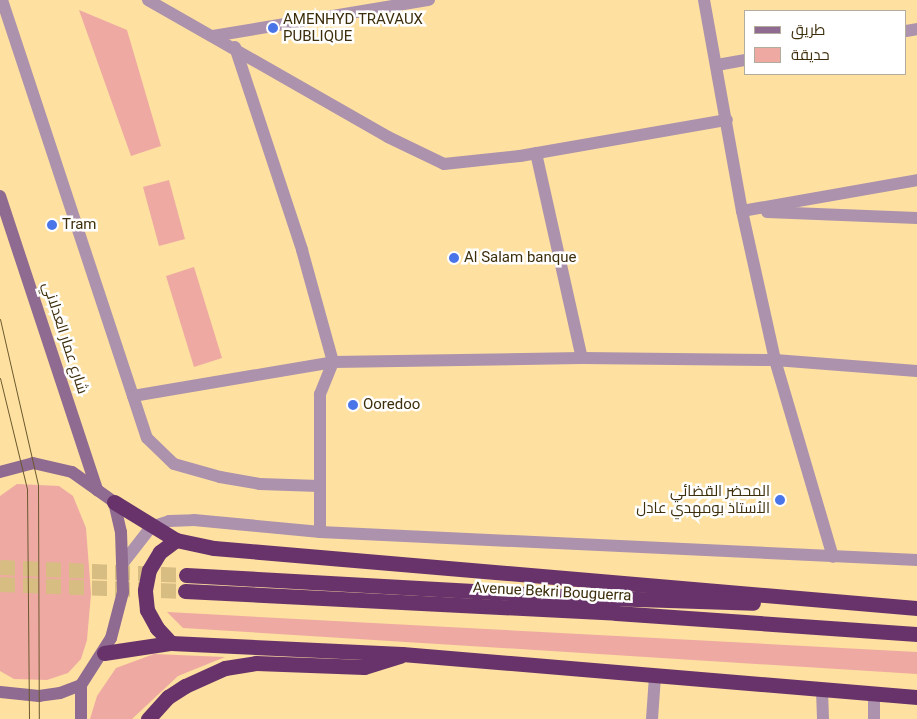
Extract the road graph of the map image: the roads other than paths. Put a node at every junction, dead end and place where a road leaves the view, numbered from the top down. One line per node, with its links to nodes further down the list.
1 (2, 0): 19 (street)
2 (148, 0): 5 (street)
3 (429, 0): 5 (street)
4 (704, 0): 8 (street)
5 (213, 36): 6 (street)
6 (235, 47): 10 (street); 17 (street)
7 (744, 60): 8 (street)
8 (717, 65): 9 (street)
9 (727, 120): 10 (street); 13 (street)
10 (536, 153): 15 (street)
11 (917, 180): 13 (street)
12 (0, 196): 22 (main road, شارع عمار العدلاني)
13 (742, 212): 14 (street); 16 (street)
14 (917, 218)
15 (582, 358): 16 (street); 17 (street)
16 (775, 360): 18 (street); 27 (street)
17 (333, 362): 19 (street); 21 (street)
18 (917, 371)
19 (133, 396): 21 (street)
20 (0, 472): 22 (main road)
21 (319, 486): 25 (street)
22 (97, 490): 23 (main road)
23 (114, 502): 24 (highway); 29 (main road)
24 (151, 527): 25 (street); 26 (highway); 29 (street)
25 (320, 532): 27 (street)
26 (176, 540): 32 (highway); 34 (highway)
27 (833, 557): 28 (street)
28 (917, 560)
29 (123, 563): 35 (main road)
30 (186, 575): 32 (highway, Avenue Bekri Bouguerra)
31 (185, 591): 33 (highway, Avenue Bekri Bouguerra)
32 (917, 608)
33 (917, 634)
34 (171, 643): 35 (highway); 36 (highway)
35 (104, 654): 38 (main road)
36 (402, 654): 37 (highway); 44 (highway)
37 (655, 676): 39 (highway); 45 (street)
38 (81, 685): 40 (main road); 43 (main road)
39 (822, 690): 41 (highway); 46 (street)
40 (0, 692)
41 (874, 695): 42 (highway); 47 (street)
42 (917, 697)
43 (81, 719)
44 (148, 719)
45 (652, 719)
46 (823, 719)
47 (874, 719)

